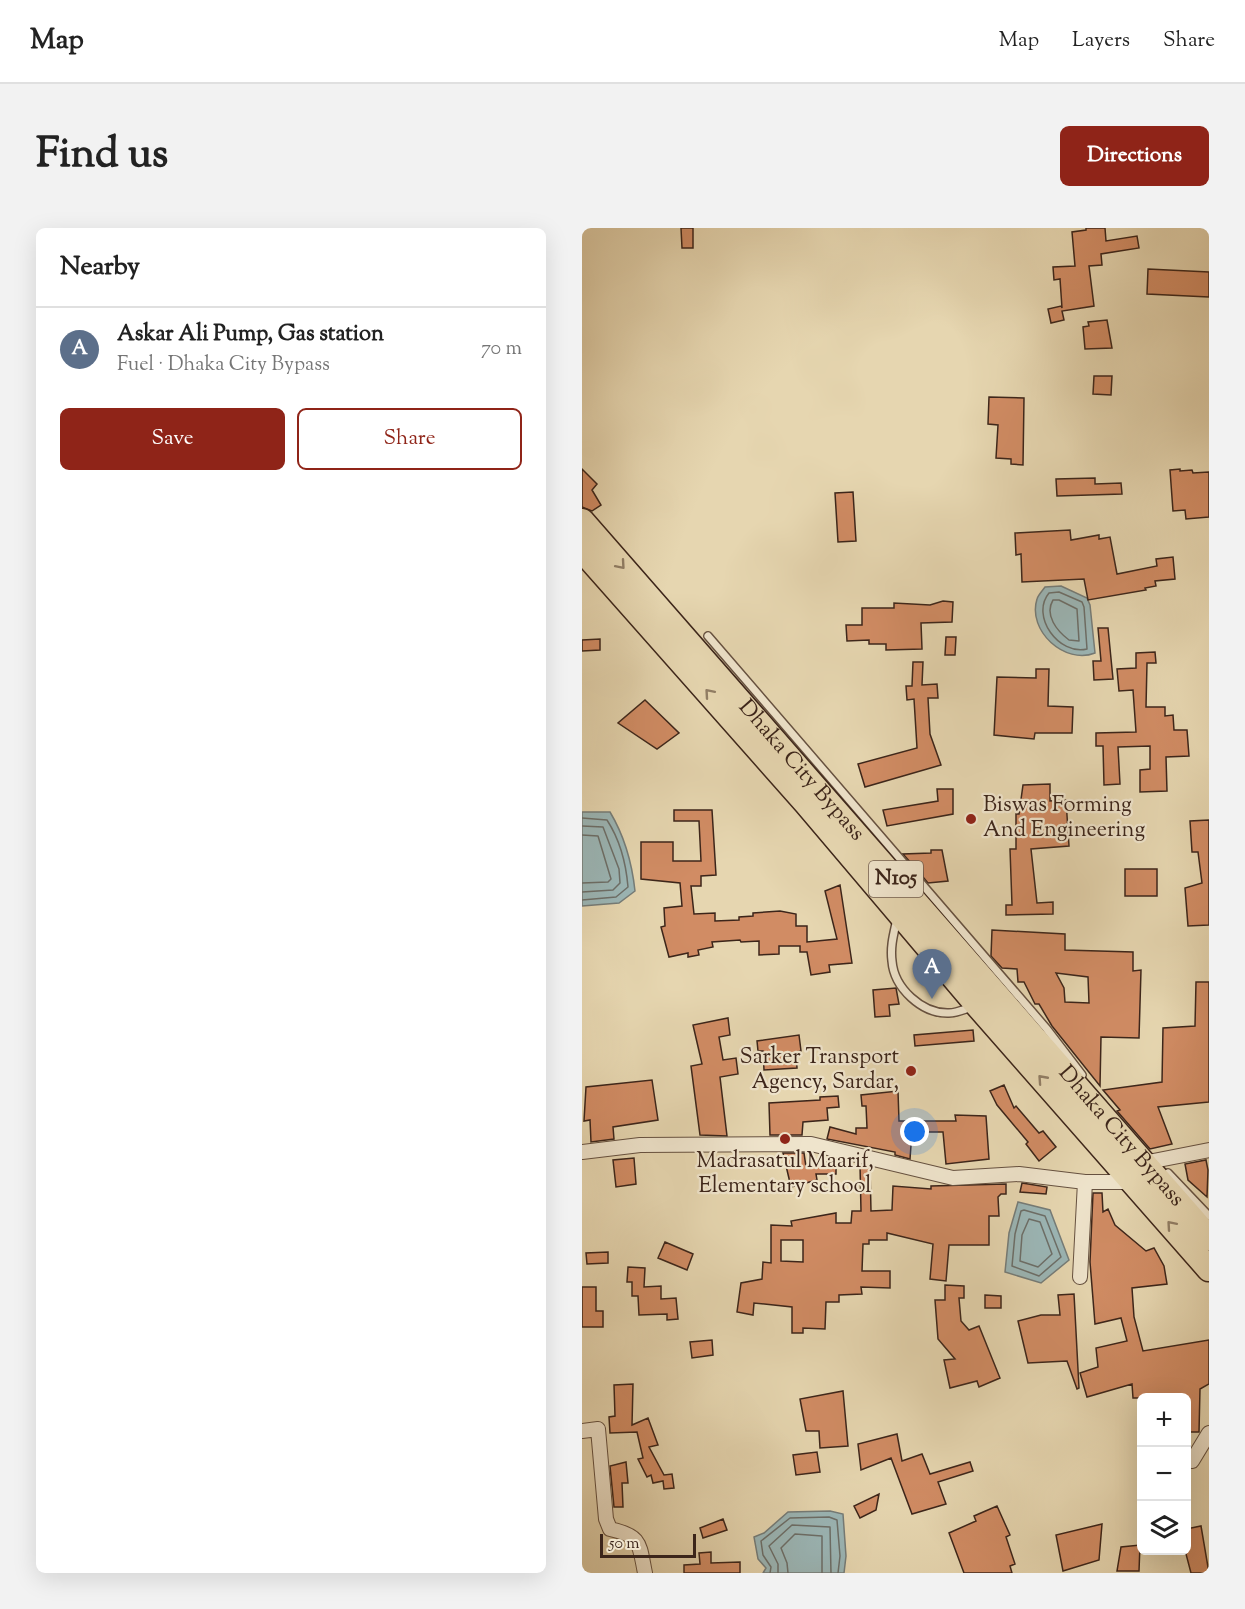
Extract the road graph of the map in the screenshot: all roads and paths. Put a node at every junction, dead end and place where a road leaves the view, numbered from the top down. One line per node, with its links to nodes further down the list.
1 (582, 521): 9 (highway, Dhaka City Bypass / N105, one-way to 9)
2 (582, 550): 4 (highway, one-way to 2)
3 (708, 636): 6 (lane)
4 (898, 913): 5 (highway); 5 (lane)
5 (978, 1006): 9 (highway, one-way to 5)
6 (1086, 1080)
7 (1209, 1150): 9 (street)
8 (582, 1152): 10 (street)
9 (1145, 1164): 10 (street); 11 (lane); 12 (highway, Dhaka City Bypass / N105); 13 (highway, one-way to 9)
10 (1085, 1182): 14 (street)
11 (1209, 1216)
12 (1209, 1238)
13 (1209, 1269)
14 (1080, 1277)
15 (582, 1431): 18 (street)
16 (1209, 1433): 17 (street)
17 (1192, 1461)
18 (645, 1573)

